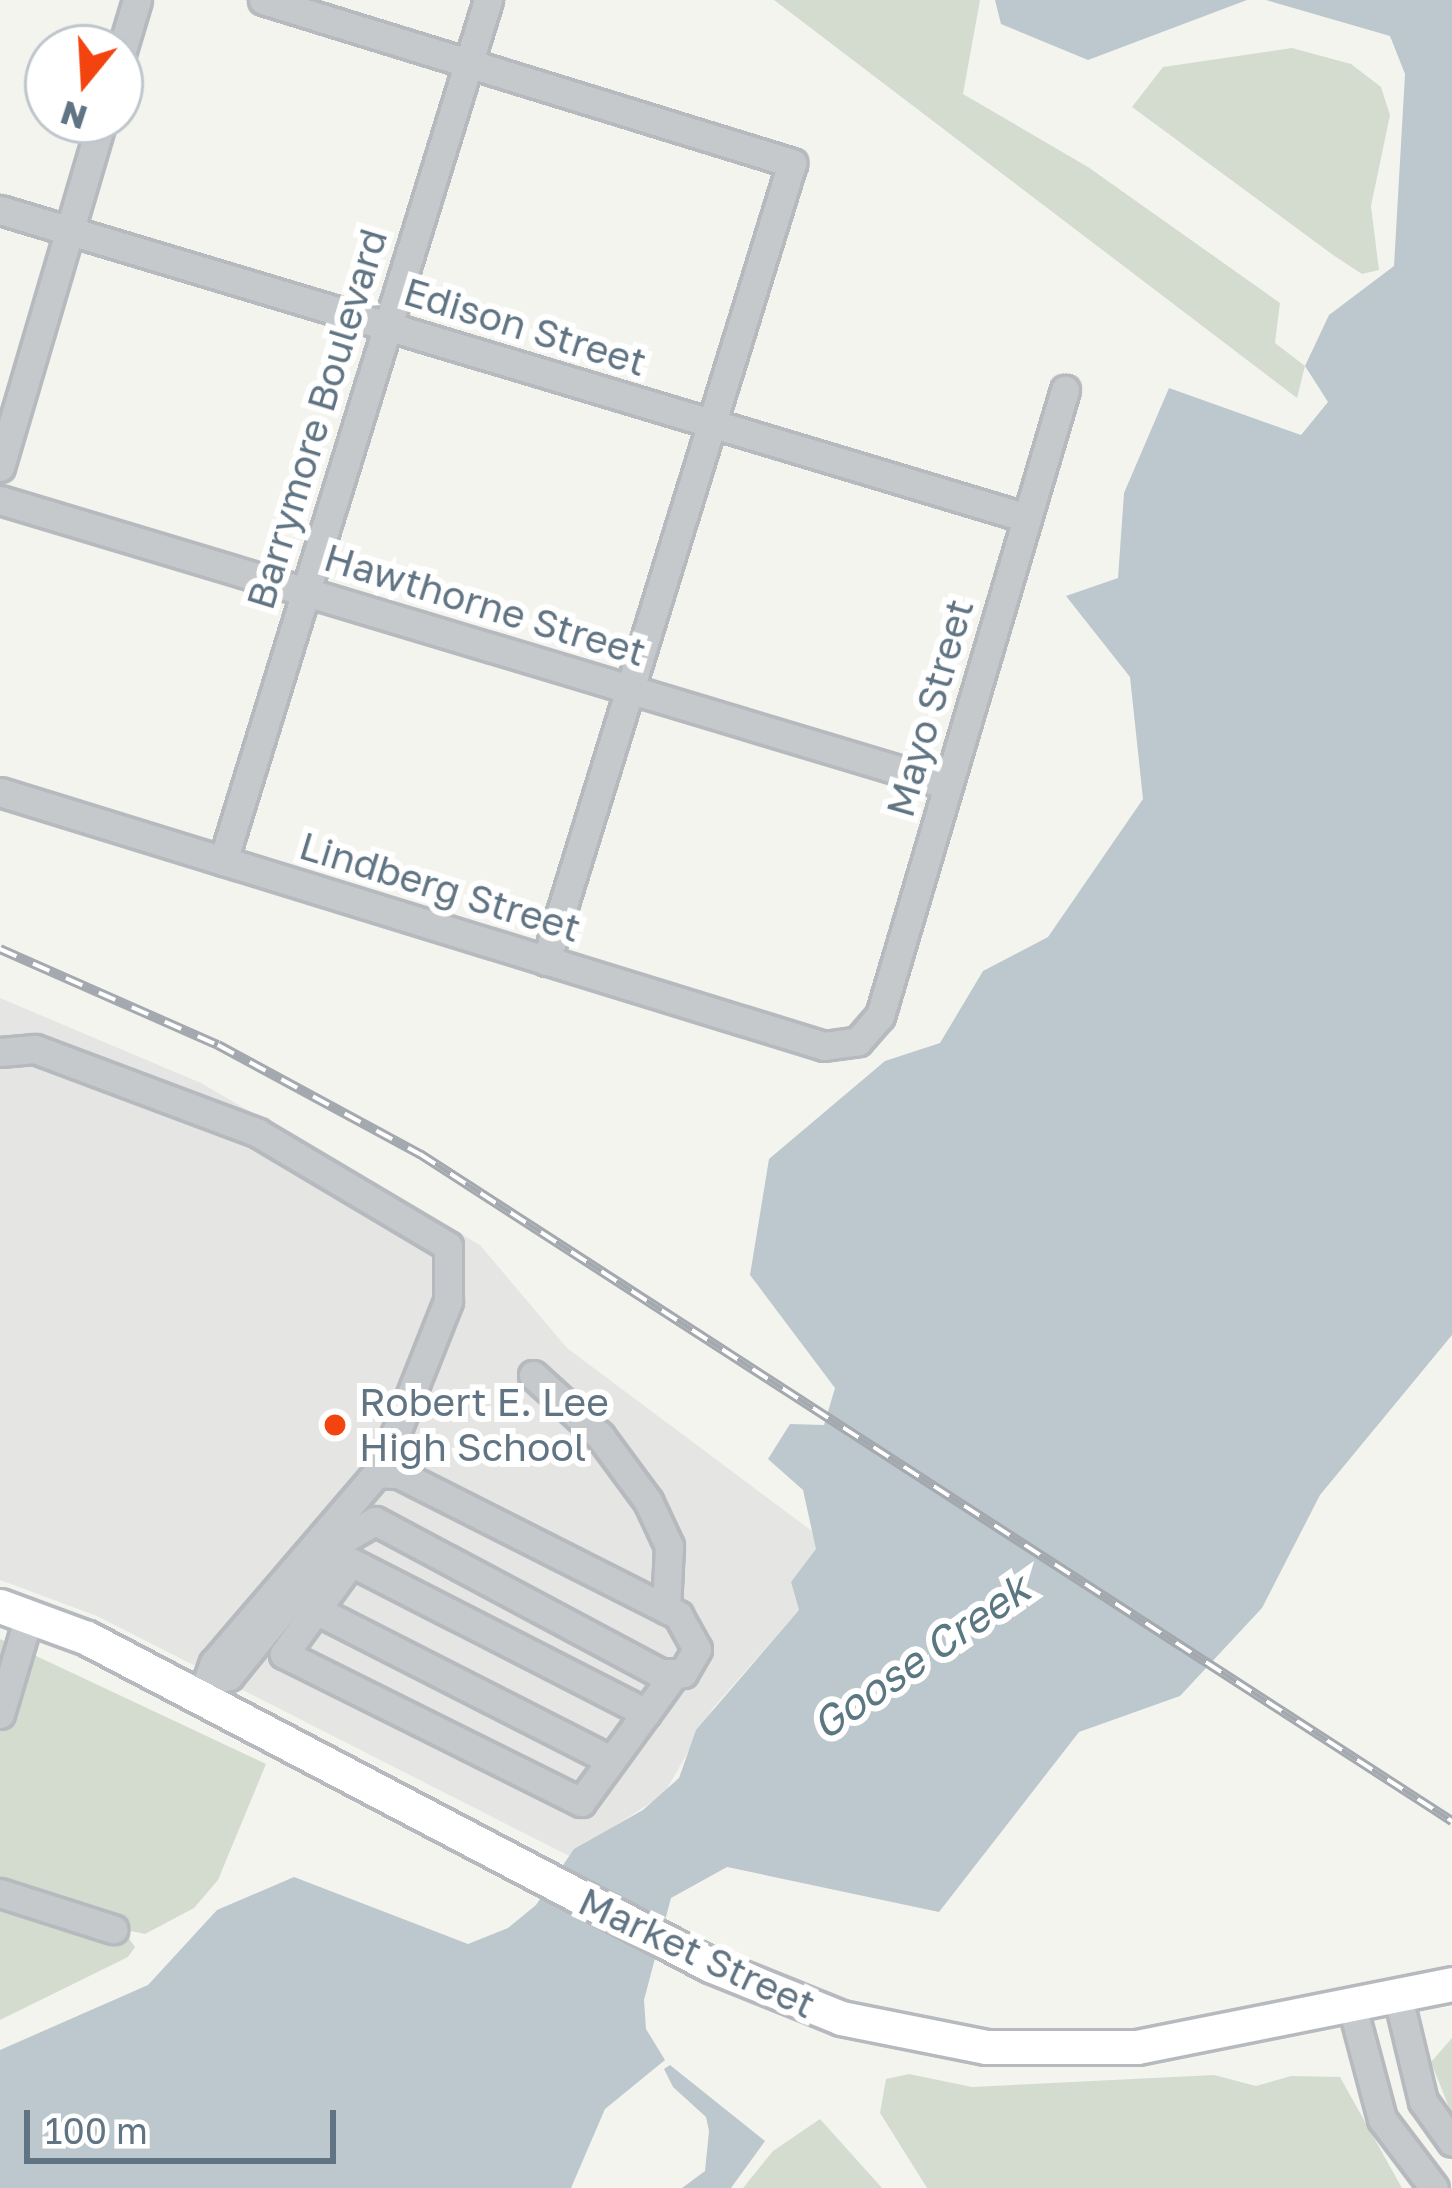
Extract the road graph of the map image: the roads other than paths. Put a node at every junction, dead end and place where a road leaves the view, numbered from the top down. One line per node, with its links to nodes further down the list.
1 (263, 0): 3 (street)
2 (488, 0): 3 (street, Barrymore Boulevard)
3 (468, 64): 7 (street, Barrymore Boulevard); 9 (street)
4 (94, 144): 6 (street)
5 (0, 210): 6 (street, Edison Street)
6 (69, 231): 7 (street, Edison Street); 10 (street)
7 (385, 326): 9 (street, Edison Street); 13 (street, Barrymore Boulevard)
8 (1065, 390): 12 (street, Mayo Street)
9 (712, 424): 12 (street, Edison Street); 14 (street)
10 (0, 467)
11 (0, 500): 13 (street, Hawthorne Street)
12 (1027, 518): 15 (street, Mayo Street)
13 (304, 591): 14 (street, Hawthorne Street); 17 (street, Barrymore Boulevard)
14 (630, 689): 15 (street, Hawthorne Street); 18 (street)
15 (948, 785): 19 (street, Mayo Street)
16 (0, 792): 17 (street, Lindberg Street)
17 (223, 861): 18 (street, Lindberg Street)
18 (546, 961): 19 (street, Lindberg Street)
19 (858, 1041)
20 (0, 1052): 22 (street)
21 (533, 1375): 24 (street)
22 (380, 1473): 24 (street); 28 (street)
23 (344, 1553): 25 (street); 27 (street); 28 (street); 29 (street)
24 (667, 1609): 27 (street)
25 (316, 1610): 31 (street); 31 (street)
26 (14, 1611): 28 (main road, Market Street); 30 (street)
27 (672, 1677): 29 (street)
28 (207, 1689): 36 (main road, Market Street)
29 (646, 1713): 31 (street)
30 (0, 1714)
31 (611, 1760)
32 (0, 1893): 33 (street)
33 (113, 1929)
34 (1452, 1984): 35 (main road, Market Street)
35 (1398, 1997): 36 (main road, Market Street); 37 (street)
36 (1352, 2006): 38 (street)
37 (1452, 2142)
38 (1434, 2188)

